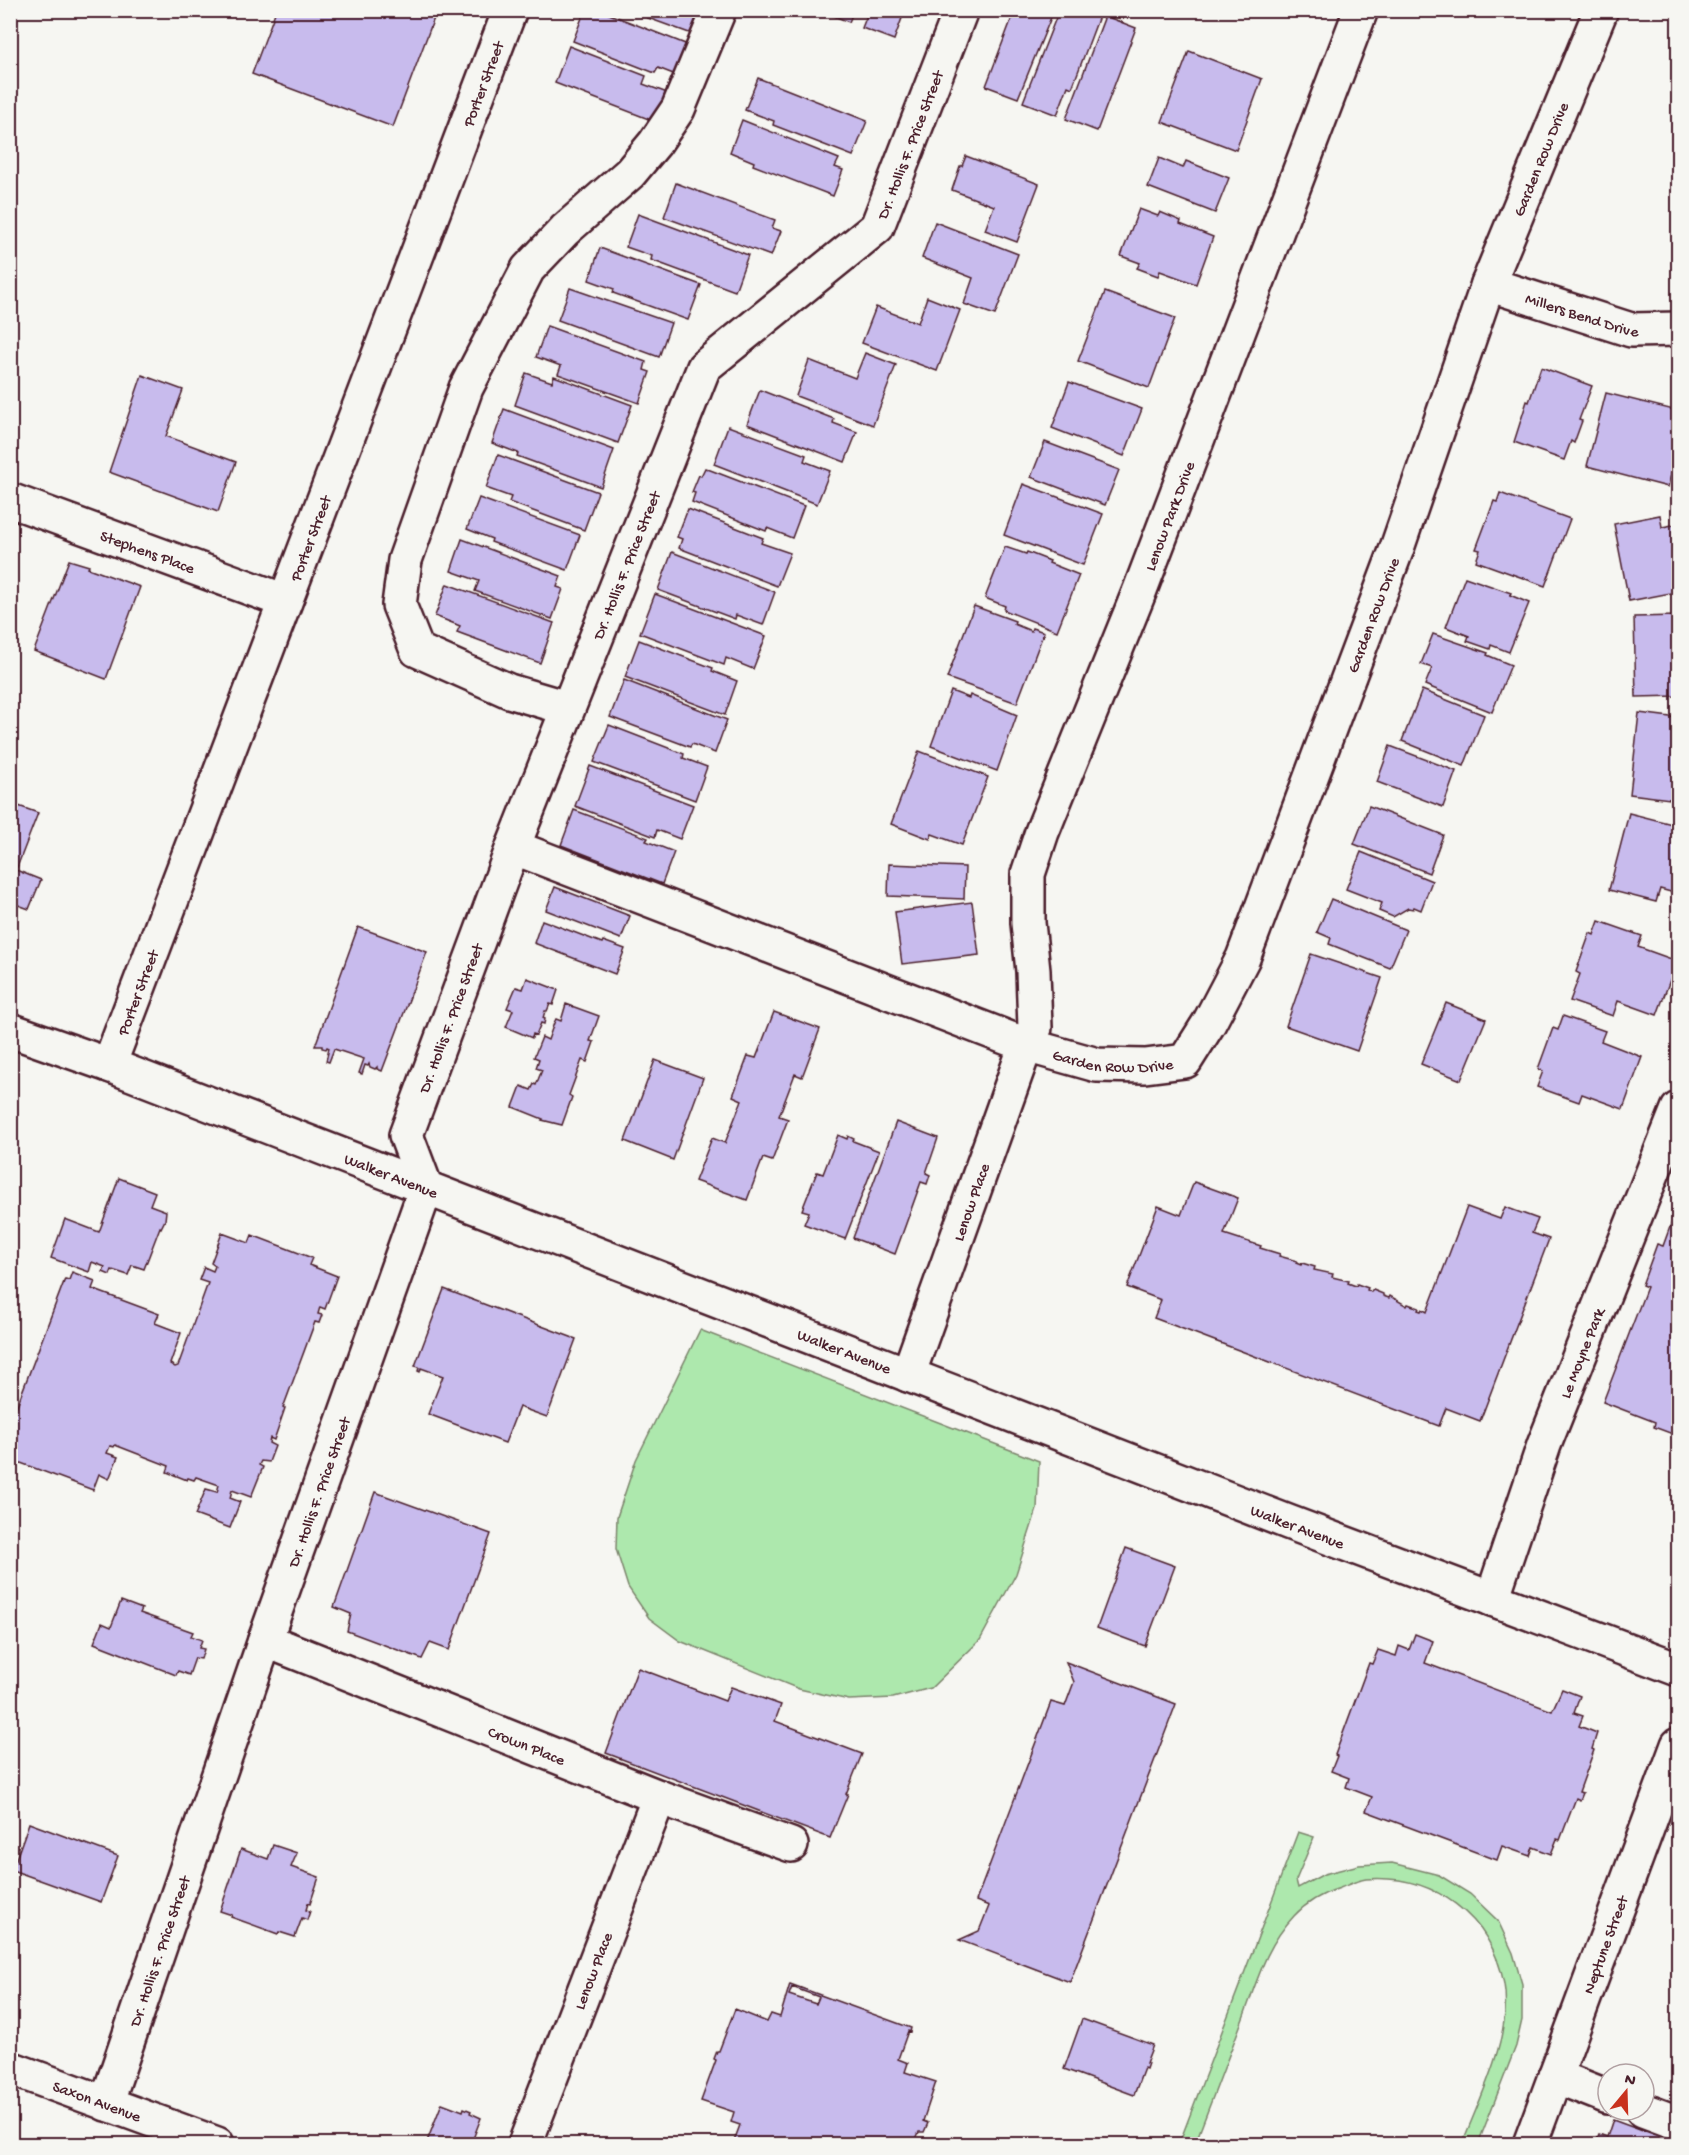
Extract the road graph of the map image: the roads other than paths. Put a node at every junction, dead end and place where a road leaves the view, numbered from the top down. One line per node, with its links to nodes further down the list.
1 (510, 10): 9 (street, Porter Street)
2 (719, 10): 10 (street)
3 (961, 10): 10 (street, Dr. Hollis F. Price Street)
4 (1362, 10): 13 (street, Lenow Park Drive)
5 (1601, 10): 6 (street, Garden Row Drive)
6 (1488, 284): 7 (street, Millers Bend Drive); 13 (street, Garden Row Drive)
7 (1678, 329)
8 (10, 500): 9 (street, Stephens Place)
9 (285, 602): 14 (street, Porter Street)
10 (567, 708): 11 (street, Dr. Hollis F. Price Street)
11 (513, 847): 13 (street); 16 (street, Dr. Hollis F. Price Street)
12 (10, 1030): 14 (street, Walker Avenue)
13 (1031, 1037): 17 (street, Lenow Place)
14 (109, 1065): 16 (street, Walker Avenue)
15 (1678, 1109): 18 (street, Le Moyne Park)
16 (426, 1188): 17 (street, Walker Avenue); 19 (street, Dr. Hollis F. Price Street)
17 (908, 1375): 18 (street, Walker Avenue)
18 (1492, 1599): 20 (street, Walker Avenue)
19 (264, 1640): 22 (street, Crown Place); 27 (street, Dr. Hollis F. Price Street)
20 (1678, 1669)
21 (1678, 1745): 25 (street, Neptune Street)
22 (659, 1797): 23 (street, Crown Place); 31 (street, Lenow Place)
23 (791, 1845)
24 (10, 2068): 27 (street, Saxon Avenue)
25 (1555, 2076): 26 (street); 32 (street, Neptune Street)
26 (1596, 2092)
27 (106, 2104): 30 (street, Saxon Avenue)
28 (1656, 2115): 29 (street)
29 (1678, 2124)
30 (217, 2145)
31 (525, 2145)
32 (1530, 2145)

